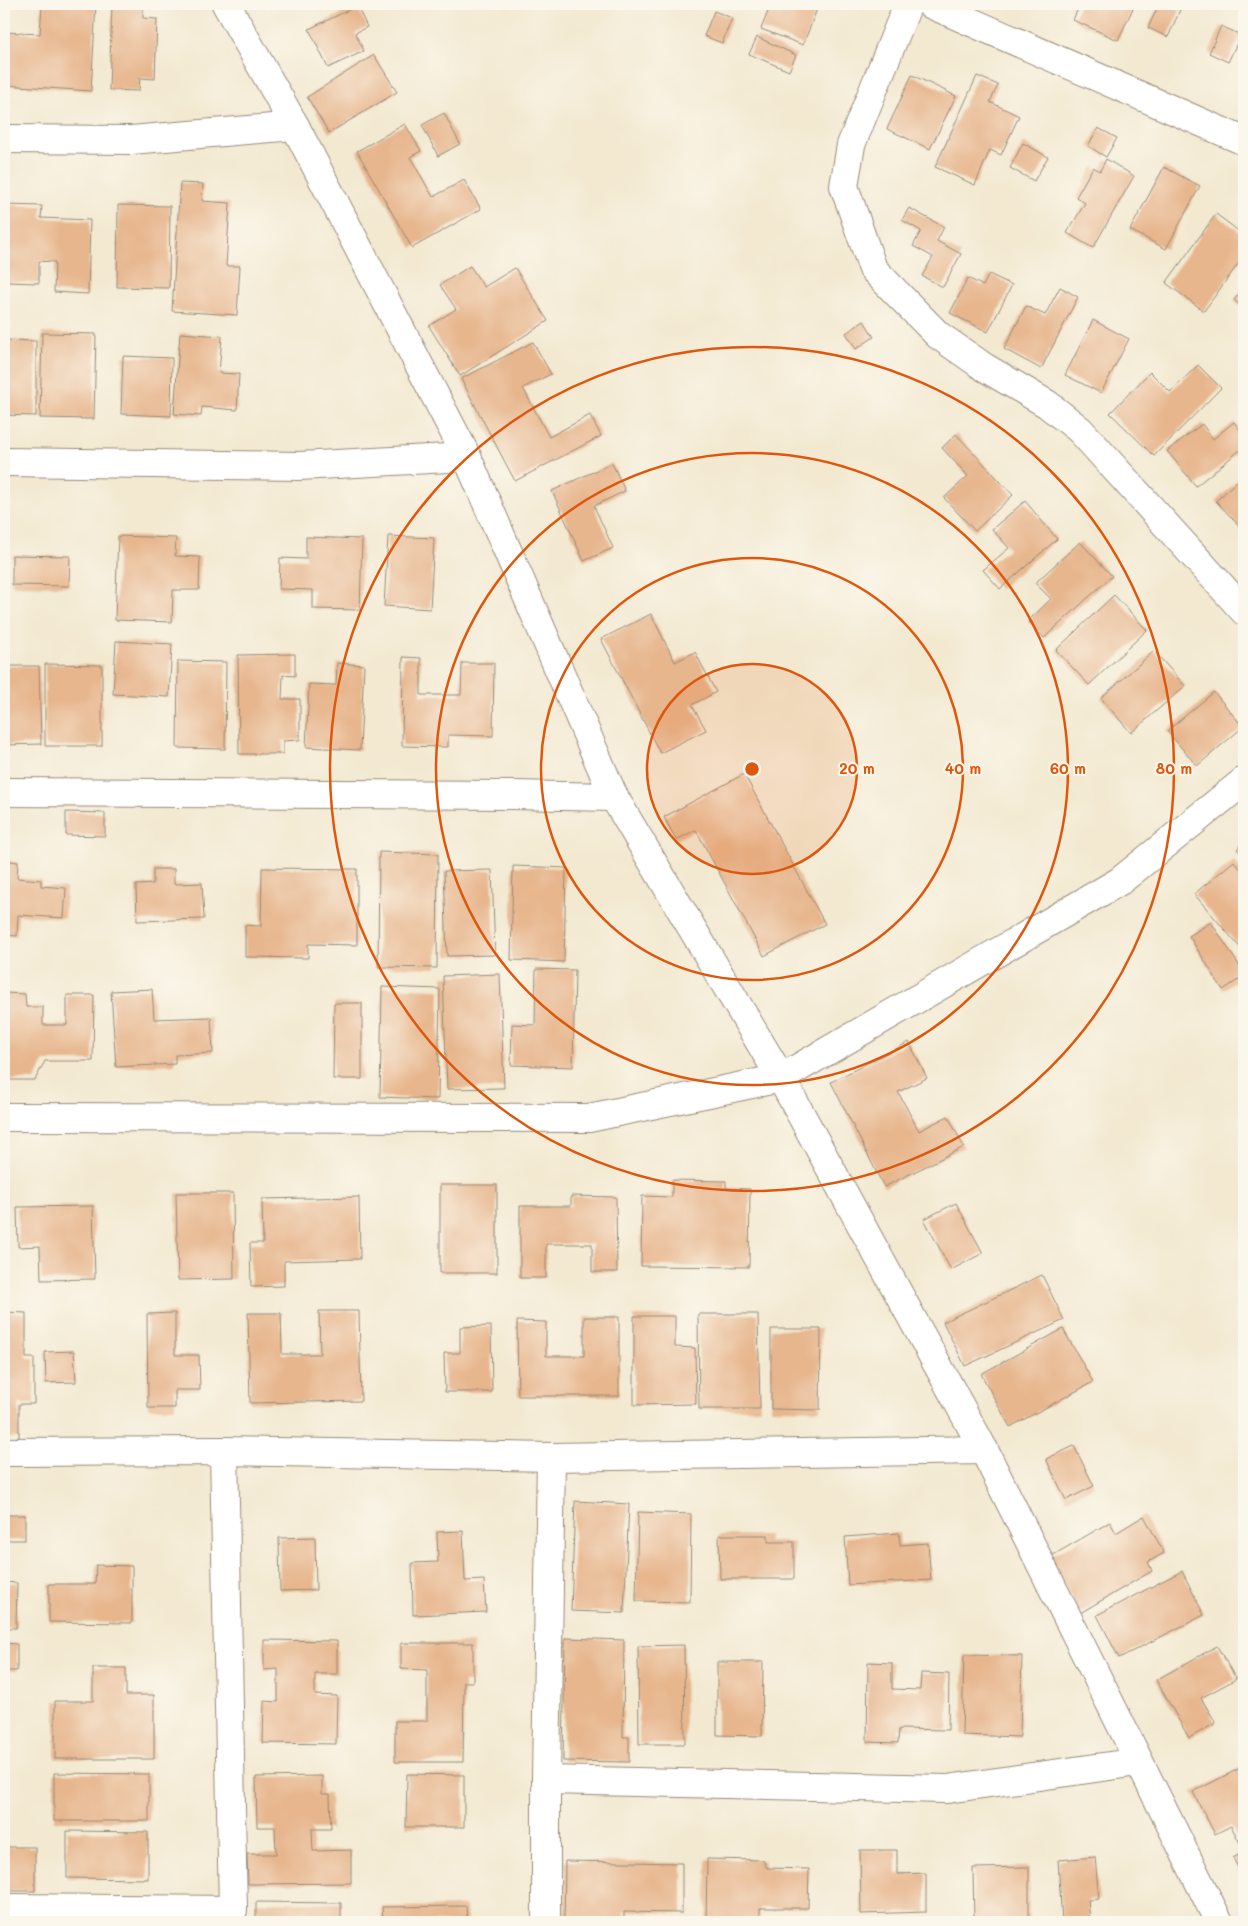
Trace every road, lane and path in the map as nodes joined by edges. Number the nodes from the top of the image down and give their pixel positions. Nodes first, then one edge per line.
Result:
1 (226, 4) edge
2 (908, 4) edge
3 (930, 4) edge
4 (295, 126) junction
5 (4, 139) edge
6 (1244, 141) edge
7 (467, 457) junction
8 (4, 462) edge
9 (1244, 611) edge
10 (1244, 781) edge
11 (4, 792) edge
12 (614, 797) junction
13 (781, 1078) junction
14 (4, 1117) edge
15 (984, 1450) junction
16 (224, 1451) junction
17 (4, 1452) edge
18 (551, 1457) junction
19 (1138, 1762) junction
20 (546, 1780) junction
21 (4, 1908) edge
22 (233, 1916) edge
23 (546, 1922) edge
24 (1219, 1922) edge

1 - 4 street
2 - 9 street
3 - 6 street
4 - 5 street
4 - 7 street
7 - 8 street
7 - 12 street
10 - 13 street
11 - 12 street
12 - 13 street
13 - 14 street
13 - 15 street
15 - 18 street
15 - 19 street
16 - 17 street
16 - 18 street
16 - 22 street
18 - 20 street
19 - 20 street
19 - 24 street
20 - 23 street
21 - 22 street

